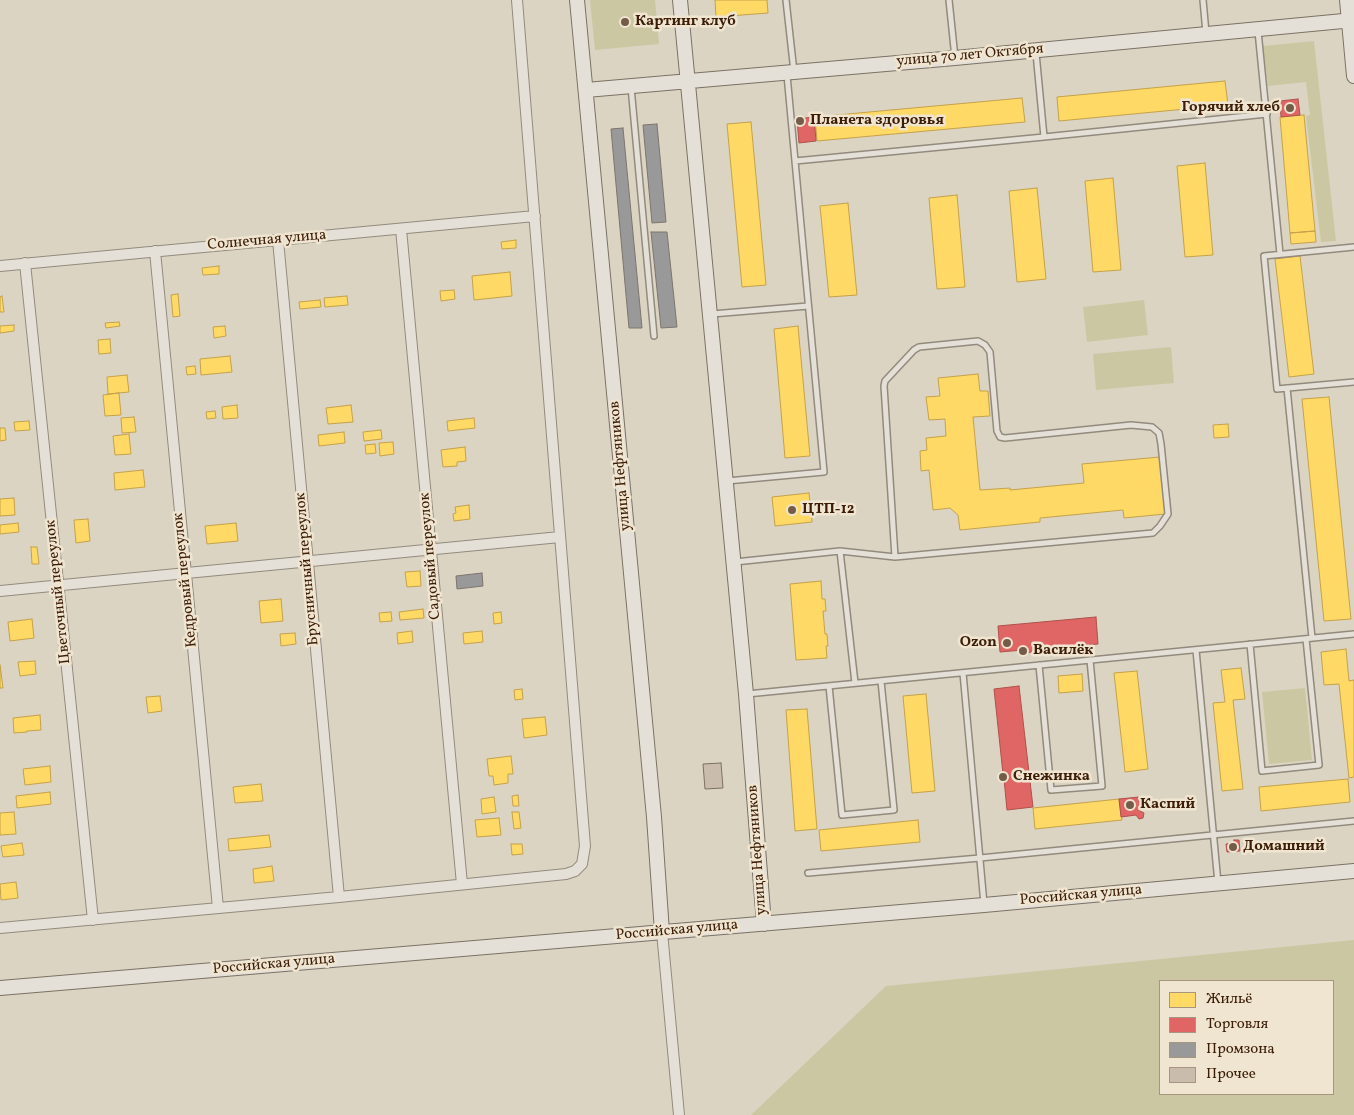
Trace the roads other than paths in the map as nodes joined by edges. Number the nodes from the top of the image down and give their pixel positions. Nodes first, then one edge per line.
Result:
1 (517, 0) edge
2 (577, 0) edge
3 (680, 0) edge
4 (786, 0) edge
5 (949, 0) edge
6 (1203, 0) edge
7 (1347, 0) edge
8 (1351, 20) edge
9 (1258, 29) junction
10 (1206, 34) junction
11 (1036, 50) junction
12 (955, 58) junction
13 (790, 73) junction
14 (1354, 76) edge
15 (689, 81) junction
16 (631, 86) junction
17 (586, 90) junction
18 (1267, 114) junction
19 (1044, 137) junction
20 (795, 161) junction
21 (535, 216) junction
22 (401, 229) junction
23 (278, 240) junction
24 (1354, 247) edge
25 (155, 251) junction
26 (1280, 254) junction
27 (25, 263) junction
28 (0, 266) edge
29 (808, 306) junction
30 (711, 314) junction
31 (654, 336) dead end
32 (1354, 382) edge
33 (1287, 388) junction
34 (726, 481) junction
35 (560, 536) junction
36 (431, 549) junction
37 (840, 551) junction
38 (895, 557) junction
39 (308, 561) junction
40 (734, 562) junction
41 (186, 573) junction
42 (58, 585) junction
43 (0, 591) edge
44 (1354, 634) edge
45 (1309, 639) junction
46 (1250, 644) junction
47 (1196, 650) junction
48 (1090, 660) junction
49 (1039, 665) junction
50 (962, 673) junction
51 (882, 680) junction
52 (856, 683) junction
53 (829, 686) junction
54 (746, 694) junction
55 (1354, 821) edge
56 (1213, 835) junction
57 (980, 858) junction
58 (1354, 870) edge
59 (808, 874) dead end
60 (1218, 883) junction
61 (462, 884) junction
62 (339, 897) junction
63 (984, 905) junction
64 (218, 908) junction
65 (93, 920) junction
66 (764, 924) junction
67 (0, 928) edge
68 (662, 932) junction
69 (0, 988) edge
70 (680, 1115) edge

1 - 21 street
2 - 17 main road, улица Нефтяников
3 - 15 main road, улица Нефтяников
4 - 13 lane
5 - 12 lane
6 - 10 lane
7 - 8 main road
8 - 9 main road, улица 70 лет Октября
8 - 14 main road
9 - 10 main road, улица 70 лет Октября
9 - 18 lane
10 - 11 main road, улица 70 лет Октября
11 - 12 main road, улица 70 лет Октября
11 - 19 lane
12 - 13 main road, улица 70 лет Октября
13 - 15 main road, улица 70 лет Октября
13 - 20 lane
15 - 16 main road, улица 70 лет Октября
15 - 30 main road, улица Нефтяников
16 - 17 main road, улица 70 лет Октября
16 - 31 lane
17 - 68 main road, улица Нефтяников
18 - 19 lane
18 - 26 lane
19 - 20 lane
20 - 29 lane
21 - 22 street, Солнечная улица
21 - 35 street
22 - 23 street, Солнечная улица
22 - 36 street, Садовый переулок
23 - 25 street, Солнечная улица
23 - 39 street, Брусничный переулок
24 - 26 lane
25 - 27 street, Солнечная улица
25 - 41 street, Кедровый переулок
26 - 33 lane
27 - 28 street, Солнечная улица
27 - 42 street, Цветочный переулок
29 - 30 lane
29 - 34 lane
30 - 34 main road, улица Нефтяников
32 - 33 lane
33 - 45 lane
34 - 40 main road, улица Нефтяников
35 - 36 street
35 - 61 street
36 - 39 street
36 - 61 street, Садовый переулок
37 - 38 lane
37 - 40 lane
37 - 52 lane
38 - 38 lane
39 - 41 street
39 - 62 street, Брусничный переулок
40 - 54 main road, улица Нефтяников
41 - 42 street
41 - 64 street, Кедровый переулок
42 - 43 street
42 - 65 street, Цветочный переулок
44 - 45 lane
45 - 46 lane
45 - 46 lane
46 - 47 lane
47 - 48 lane
47 - 56 lane
48 - 49 lane
48 - 49 lane
49 - 50 lane
50 - 51 lane
50 - 57 lane
51 - 52 lane
51 - 53 lane
52 - 53 lane
53 - 54 lane
54 - 66 main road, улица Нефтяников
55 - 56 lane
56 - 57 lane
56 - 60 lane
57 - 59 lane
57 - 63 lane
58 - 60 main road, Российская улица
60 - 63 main road, Российская улица
61 - 62 street
62 - 64 street
63 - 66 main road, Российская улица
64 - 65 street
65 - 67 street
66 - 68 main road, Российская улица
68 - 69 main road, Российская улица
68 - 70 street

